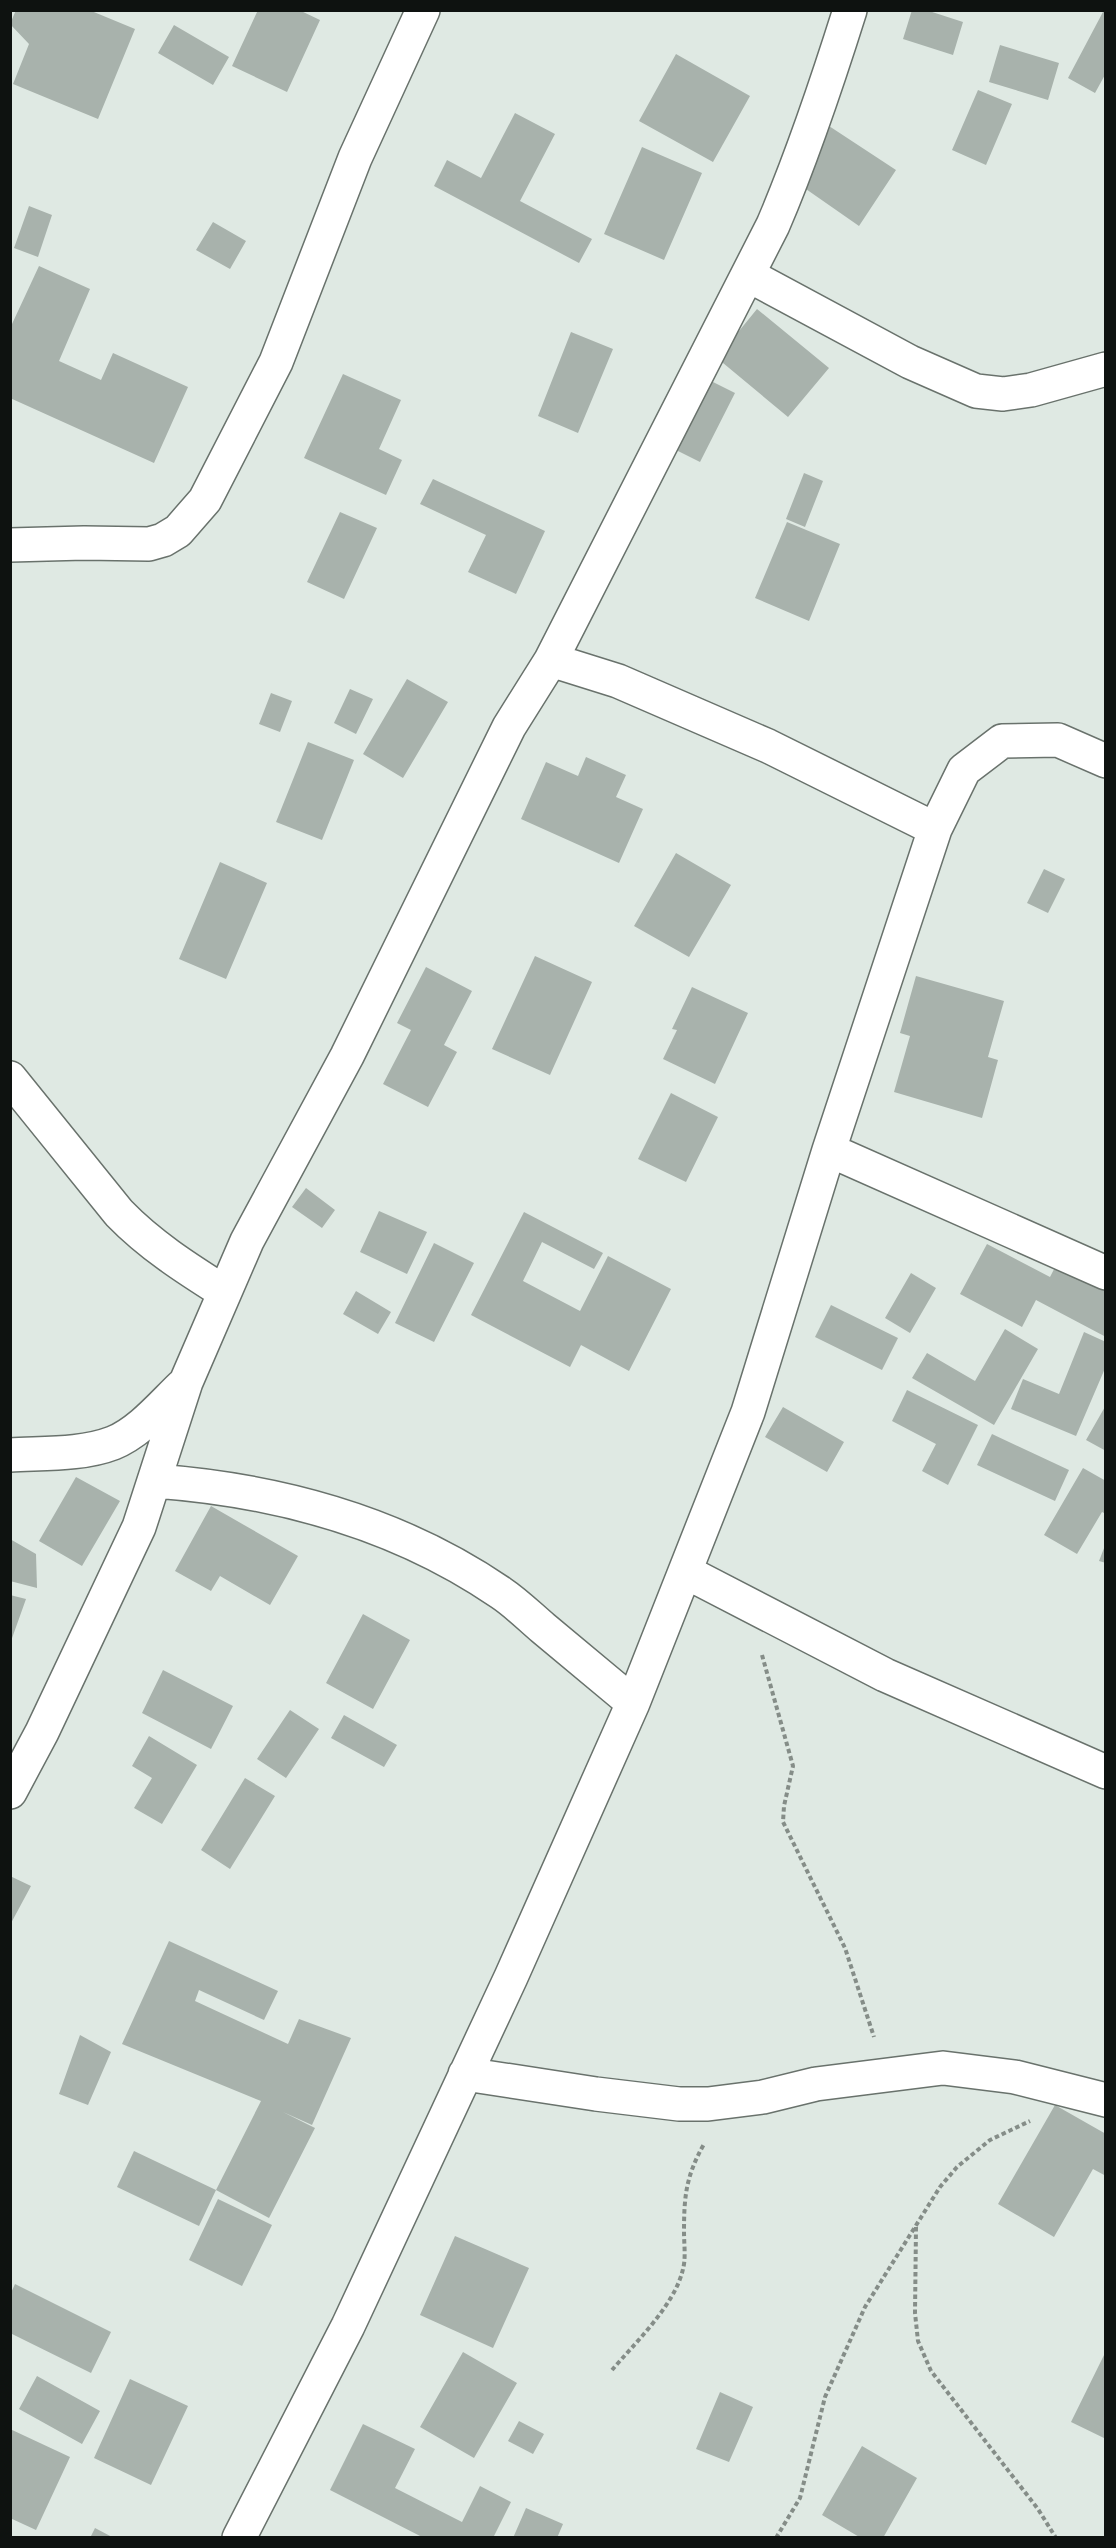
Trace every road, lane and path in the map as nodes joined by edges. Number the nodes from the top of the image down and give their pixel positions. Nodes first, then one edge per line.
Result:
1 (423, 10) edge
2 (850, 10) edge
3 (748, 275) junction
4 (1106, 369) edge
5 (10, 545) edge
6 (550, 660) junction
7 (1106, 761) edge
8 (935, 830) junction
9 (10, 1078) edge
10 (829, 1150) junction
11 (1106, 1273) edge
12 (224, 1292) junction
13 (186, 1382) junction
14 (10, 1455) edge
15 (155, 1481) junction
16 (686, 1572) junction
17 (749, 1605) junction
18 (633, 1703) junction
19 (1106, 1772) edge
20 (10, 1792) edge
21 (465, 2074) junction
22 (887, 2075) junction
23 (729, 2100) junction
24 (1106, 2100) edge
25 (1031, 2120) dead end
26 (916, 2226) junction
27 (612, 2370) dead end
28 (238, 2538) edge
29 (776, 2538) edge
30 (1056, 2538) edge

1 - 5 street
2 - 3 street
3 - 4 street
3 - 6 street
6 - 8 street
6 - 12 street
7 - 8 street
8 - 10 street
9 - 12 street
10 - 11 street
10 - 16 street
12 - 13 street
13 - 14 street
13 - 15 street
15 - 18 street
15 - 20 street
16 - 17 street
16 - 18 street
17 - 19 street
17 - 22 path
18 - 21 street
21 - 23 street
21 - 28 street
22 - 23 street
22 - 24 street
23 - 27 path
25 - 26 path
26 - 29 path
26 - 30 path

